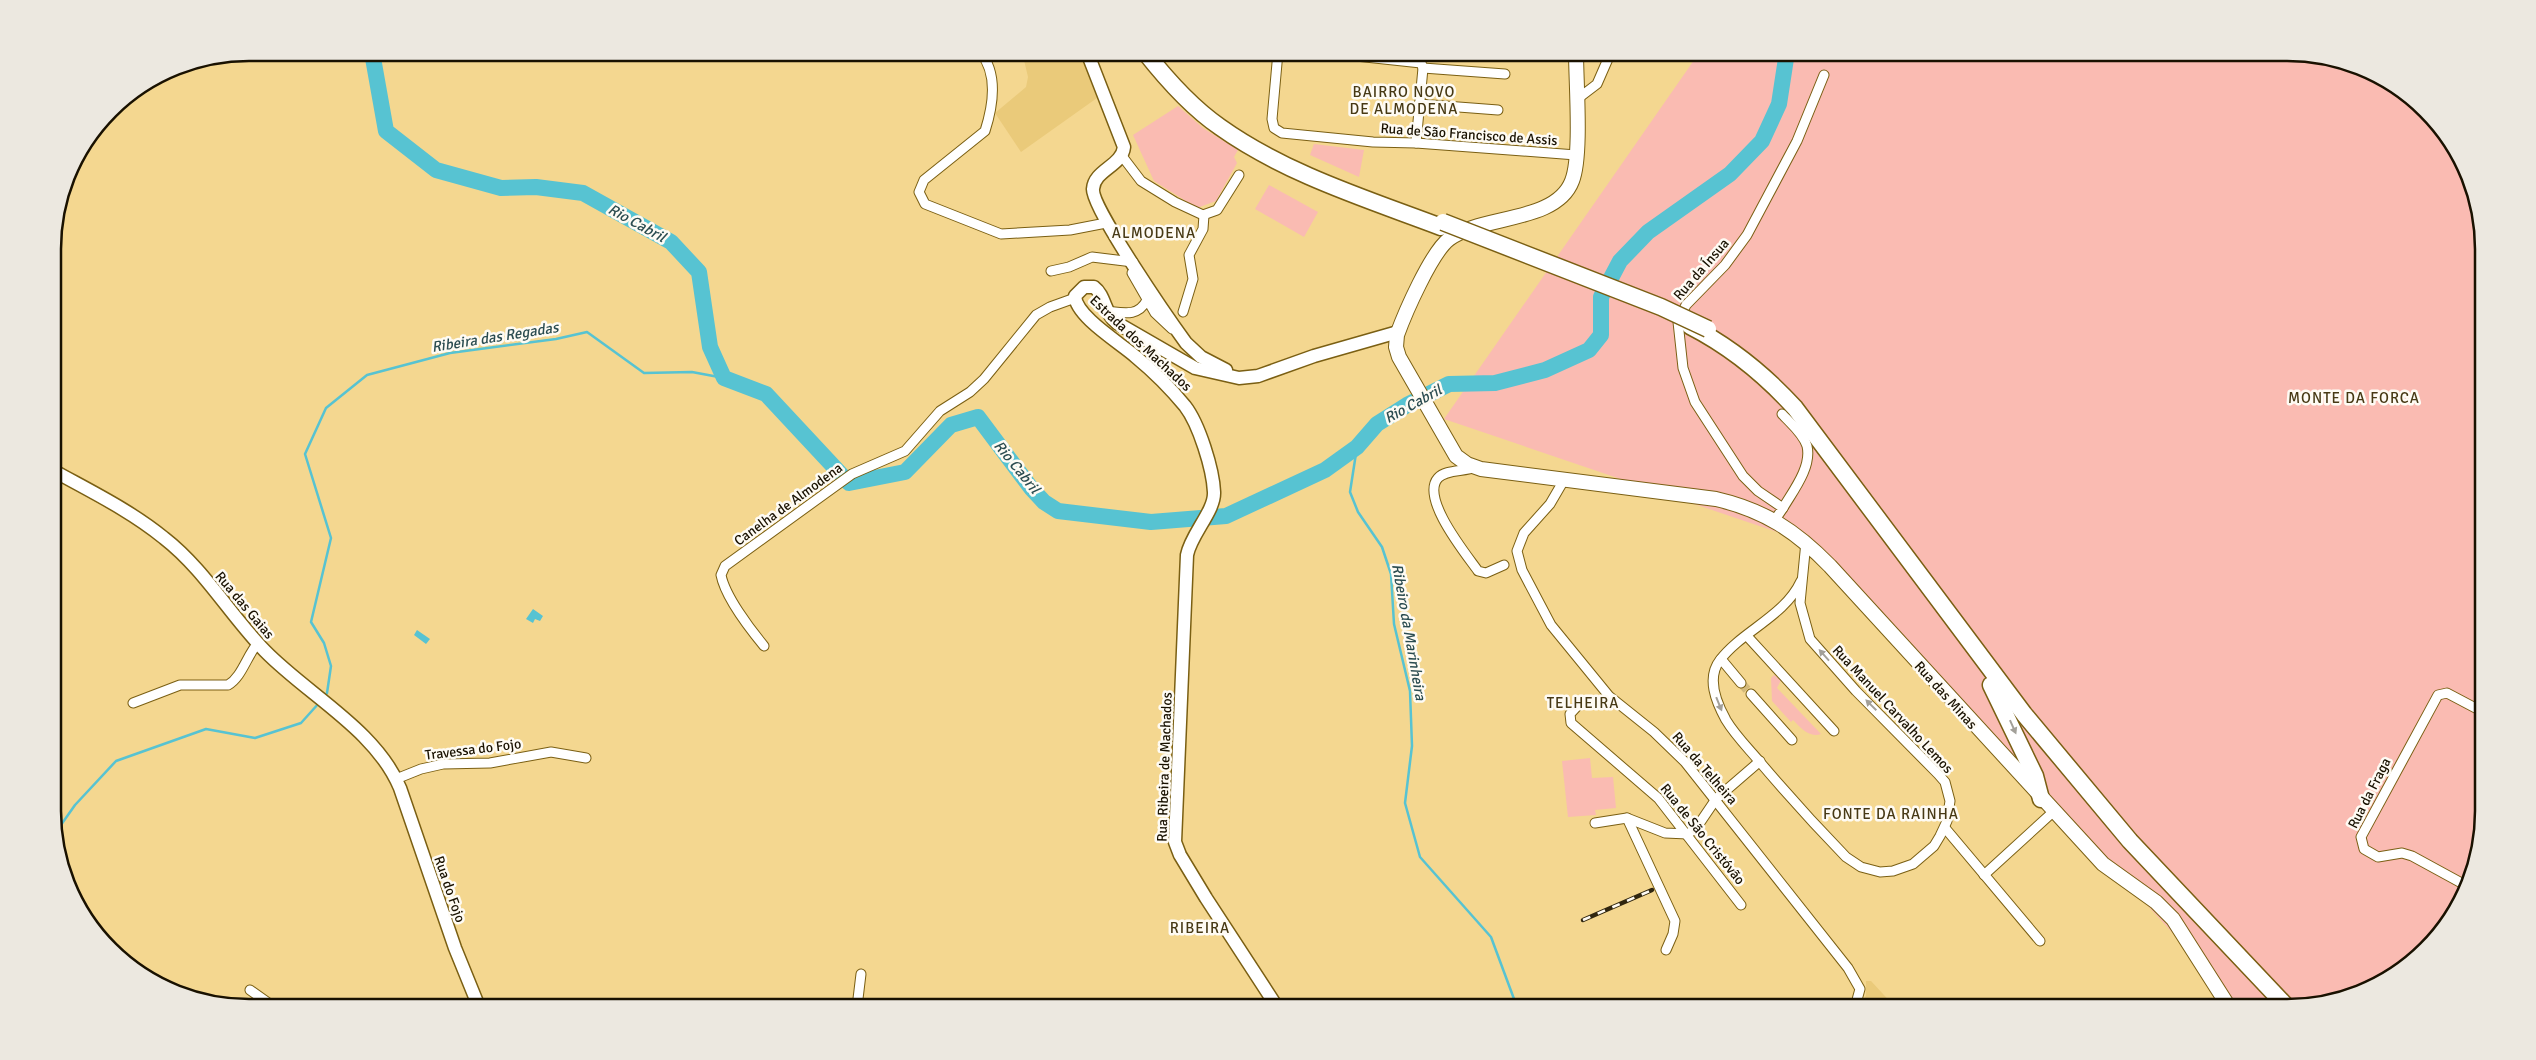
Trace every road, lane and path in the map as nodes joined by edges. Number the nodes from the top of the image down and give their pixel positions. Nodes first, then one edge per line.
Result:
1 (986, 61) edge
2 (1090, 61) edge
3 (1153, 61) edge
4 (1163, 61) edge
5 (1277, 61) edge
6 (1414, 61) edge
7 (1576, 61) edge
8 (1608, 61) edge
9 (1423, 68) junction
10 (1505, 74) dead end
11 (1824, 75) dead end
12 (1576, 100) junction
13 (1419, 104) junction
14 (1498, 110) dead end
15 (1416, 143) junction
16 (1576, 155) junction
17 (1122, 156) junction
18 (1239, 175) dead end
19 (1204, 215) junction
20 (1106, 223) junction
21 (1442, 225) junction
22 (1129, 262) junction
23 (1051, 271) dead end
24 (1075, 298) junction
25 (1147, 300) junction
26 (1107, 312) junction
27 (1183, 312) dead end
28 (1398, 332) junction
29 (1707, 332) junction
30 (1180, 335) junction
31 (1249, 378) junction
32 (1782, 414) dead end
33 (1476, 467) junction
34 (61, 475) edge
35 (1564, 480) junction
36 (1210, 505) joint
37 (1782, 508) junction
38 (1774, 521) junction
39 (1806, 542) junction
40 (1913, 563) junction
41 (1504, 565) dead end
42 (1801, 581) junction
43 (1747, 636) junction
44 (258, 643) junction
45 (764, 646) dead end
46 (1721, 658) junction
47 (1741, 683) tunnel mouth
48 (1751, 694) tunnel mouth
49 (1582, 701) dead end
50 (133, 703) dead end
51 (2475, 708) edge
52 (1834, 731) dead end
53 (1792, 740) dead end
54 (586, 758) dead end
55 (1760, 762) junction
56 (396, 779) junction
57 (1716, 799) junction
58 (2041, 799) junction
59 (2053, 812) junction
60 (1627, 818) junction
61 (1595, 823) dead end
62 (1945, 828) junction
63 (1688, 834) junction
64 (1984, 875) junction
65 (2460, 882) edge
66 (1741, 904) dead end
67 (2040, 941) dead end
68 (1666, 950) dead end
69 (860, 974) dead end
70 (250, 990) dead end
71 (262, 999) edge
72 (475, 999) edge
73 (858, 999) edge
74 (1273, 999) edge
75 (1857, 999) edge
76 (2224, 999) edge
77 (2280, 999) edge
78 (2288, 999) edge

1 - 20 street
2 - 17 main road
3 - 21 highway
4 - 21 highway
5 - 15 street, Rua de São Francisco de Assis
6 - 9 street
7 - 12 main road
8 - 12 street
9 - 10 street
9 - 13 street
11 - 37 street, Rua da Ínsua
12 - 16 main road
13 - 14 street
13 - 15 street
15 - 16 street, Rua de São Francisco de Assis
16 - 28 main road
17 - 19 street
17 - 20 main road
18 - 19 street
19 - 27 street
20 - 22 main road
21 - 29 highway
21 - 29 highway, bridge
22 - 23 street
22 - 25 street
22 - 30 main road
24 - 26 main road, Estrada dos Machados
24 - 36 main road, Estrada dos Machados
24 - 45 street, Canelha de Almodena
25 - 26 street
25 - 30 street
26 - 31 main road, Estrada dos Machados
28 - 31 main road, Estrada dos Machados
28 - 33 main road
29 - 40 highway
29 - 78 highway
30 - 31 main road
32 - 37 street
33 - 35 main road, Rua das Minas
33 - 41 street
34 - 44 main road, Rua das Gaias
35 - 38 main road, Rua das Minas
35 - 57 street, Rua da Telheira
36 - 74 main road, Rua Ribeira de Machados
37 - 38 street
38 - 39 main road, Rua das Minas
39 - 42 street, Rua Manuel Carvalho Lemos
39 - 58 main road, Rua das Minas
40 -> 58 highway
40 - 77 highway
42 - 43 street, Rua Manuel Carvalho Lemos
62 -> 42 street, Rua Manuel Carvalho Lemos
43 - 46 street, Rua Manuel Carvalho Lemos
43 - 52 street
44 - 50 street
44 - 56 main road, Rua das Gaias
46 - 47 street
46 -> 55 street, Rua Manuel Carvalho Lemos
48 - 53 street
49 - 63 street, Rua de São Cristóvão
51 - 65 street, Rua da Fraga
54 - 56 street, Travessa do Fojo
55 - 57 street
55 - 62 street, Rua Manuel Carvalho Lemos
56 - 72 main road, Rua do Fojo
57 - 63 street
57 - 75 street, Rua da Telheira
58 - 59 main road, Rua das Minas
59 - 64 street
59 - 76 main road, Rua das Minas
60 - 61 street
60 - 63 street
60 - 68 street
62 - 64 street
63 - 66 street, Rua de São Cristóvão
64 - 67 street
69 - 73 street
70 - 71 street

